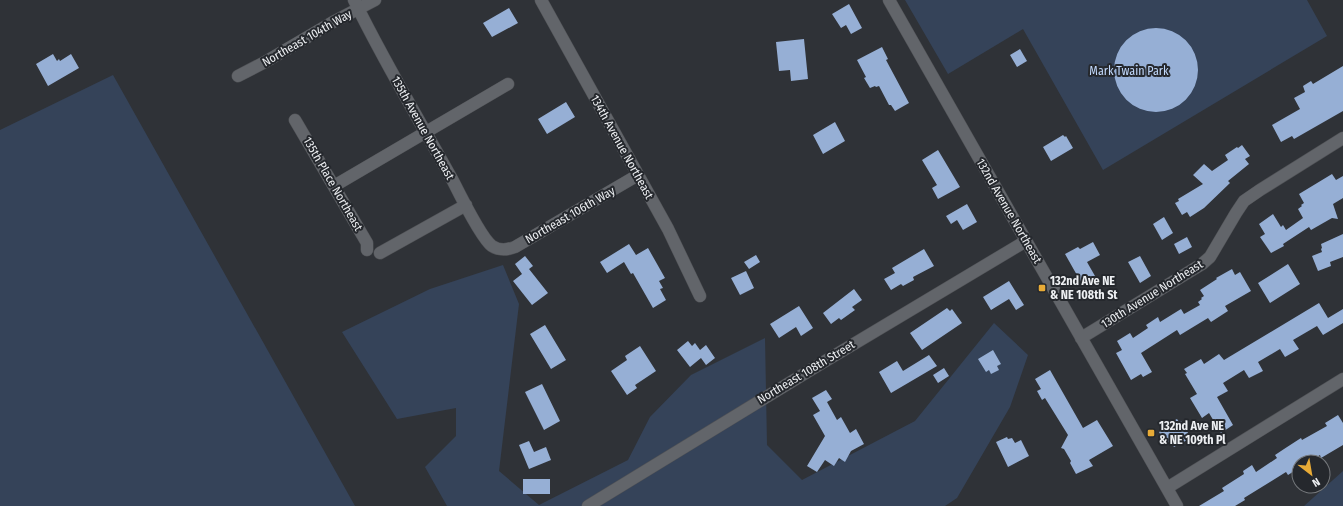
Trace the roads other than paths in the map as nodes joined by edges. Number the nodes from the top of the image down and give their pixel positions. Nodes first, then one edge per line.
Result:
1 (375, 0) edge
2 (541, 0) edge
3 (889, 0) edge
4 (356, 4) edge
5 (238, 76) dead end
6 (508, 84) dead end
7 (295, 120) dead end
8 (425, 132) junction
9 (1343, 138) edge
10 (638, 175) junction
11 (334, 186) junction
12 (466, 205) junction
13 (1026, 241) junction
14 (367, 250) dead end
15 (500, 250) joint
16 (380, 253) dead end
17 (700, 296) dead end
18 (1081, 338) junction
19 (1343, 379) edge
20 (1167, 488) junction
21 (588, 506) edge
22 (1177, 506) edge

1 - 4 street, Northeast 104th Way
2 - 10 street, 134th Avenue Northeast
3 - 13 street, 132nd Avenue Northeast
4 - 5 street, Northeast 104th Way
4 - 8 street, 135th Avenue Northeast
6 - 8 street
7 - 11 street, 135th Place Northeast
8 - 11 street
8 - 12 street, 135th Avenue Northeast
9 - 18 street, 130th Avenue Northeast
10 - 15 street, Northeast 106th Way
10 - 17 street, 134th Avenue Northeast
11 - 14 street, 135th Place Northeast
12 - 15 street, 135th Avenue Northeast
12 - 16 street
13 - 18 street, 132nd Avenue Northeast
13 - 21 street, Northeast 108th Street
18 - 20 street, 132nd Avenue Northeast
19 - 20 street
20 - 22 street, 132nd Avenue Northeast

